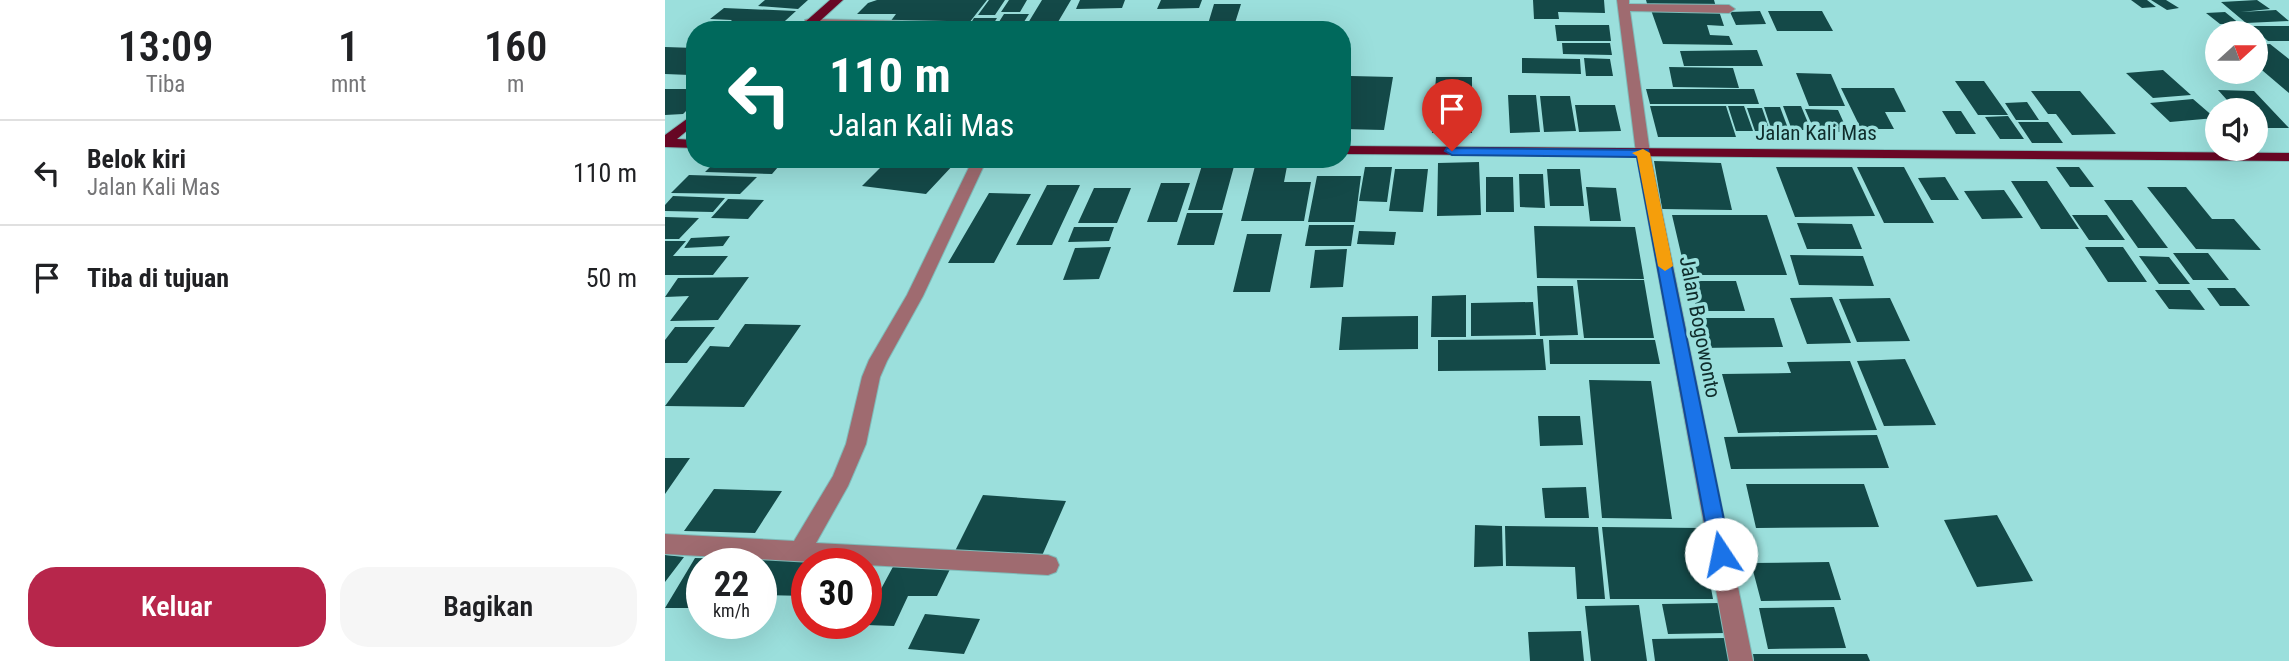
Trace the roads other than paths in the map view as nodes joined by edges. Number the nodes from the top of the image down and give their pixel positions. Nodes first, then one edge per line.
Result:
1 (837, 0) edge
2 (1624, 3) edge
3 (1729, 9) dead end
4 (812, 21) edge
5 (686, 125) edge
6 (665, 143) edge
7 (686, 144) edge
8 (1351, 150) edge
9 (1643, 153) junction
10 (2289, 157) edge
11 (977, 168) edge
12 (665, 544) edge
13 (801, 548) edge
14 (791, 552) edge
15 (882, 556) edge
16 (1048, 565) dead end
17 (1741, 661) edge

1 - 4 main road
2 - 3 street
2 - 9 street, Jalan Bogowonto
5 - 6 main road
6 - 7 main road
8 - 9 main road, Jalan Kali Mas
9 - 10 main road, Jalan Kali Mas
9 - 17 street, Jalan Bogowonto
11 - 13 street
12 - 14 street
15 - 16 street

